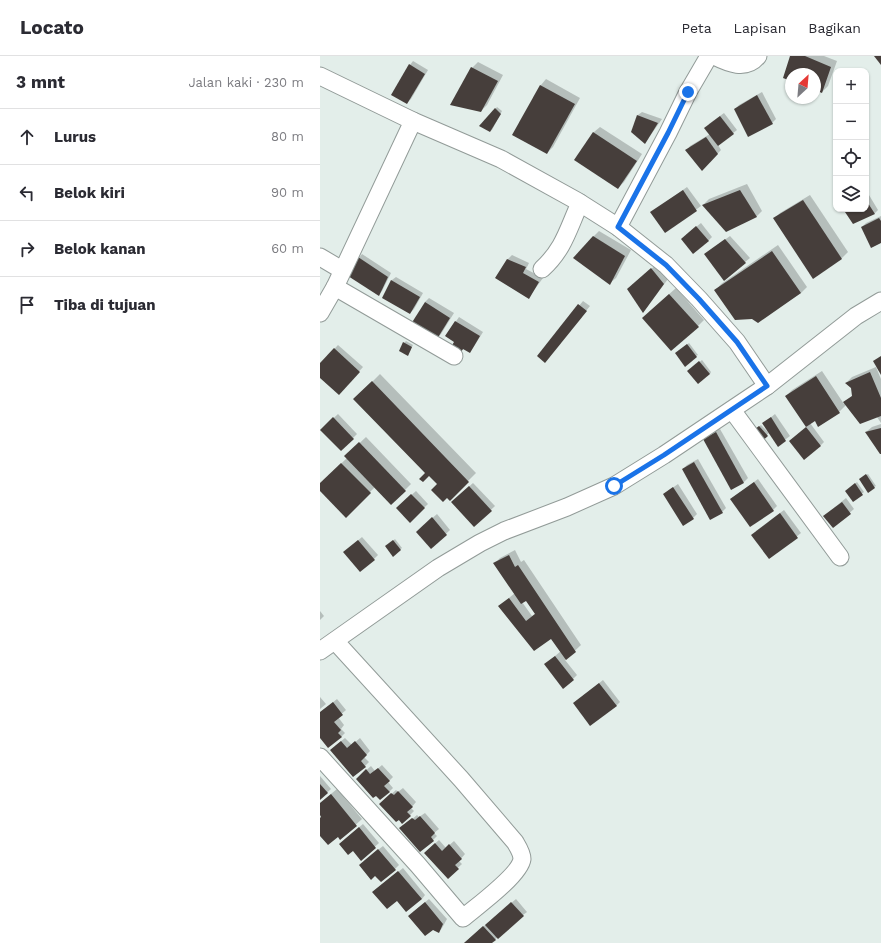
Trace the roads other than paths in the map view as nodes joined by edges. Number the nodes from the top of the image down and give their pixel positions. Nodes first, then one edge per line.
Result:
1 (709, 56) edge
2 (714, 56) edge
3 (758, 56) edge
4 (320, 76) edge
5 (413, 121) junction
6 (580, 203) junction
7 (618, 227) junction
8 (320, 257) edge
9 (542, 269) dead end
10 (342, 270) junction
11 (335, 287) junction
12 (881, 301) edge
13 (320, 313) edge
14 (454, 356) dead end
15 (767, 386) junction
16 (732, 410) junction
17 (840, 557) dead end
18 (335, 641) junction
19 (320, 651) edge
20 (320, 757) edge

1 - 7 street
2 - 3 street
4 - 5 street
5 - 6 street
5 - 10 street
6 - 7 street
6 - 9 street
7 - 15 street
8 - 10 street
10 - 11 street
11 - 13 street
11 - 14 street
12 - 15 street
15 - 16 street
16 - 17 street
16 - 18 street
18 - 19 street
18 - 20 street

